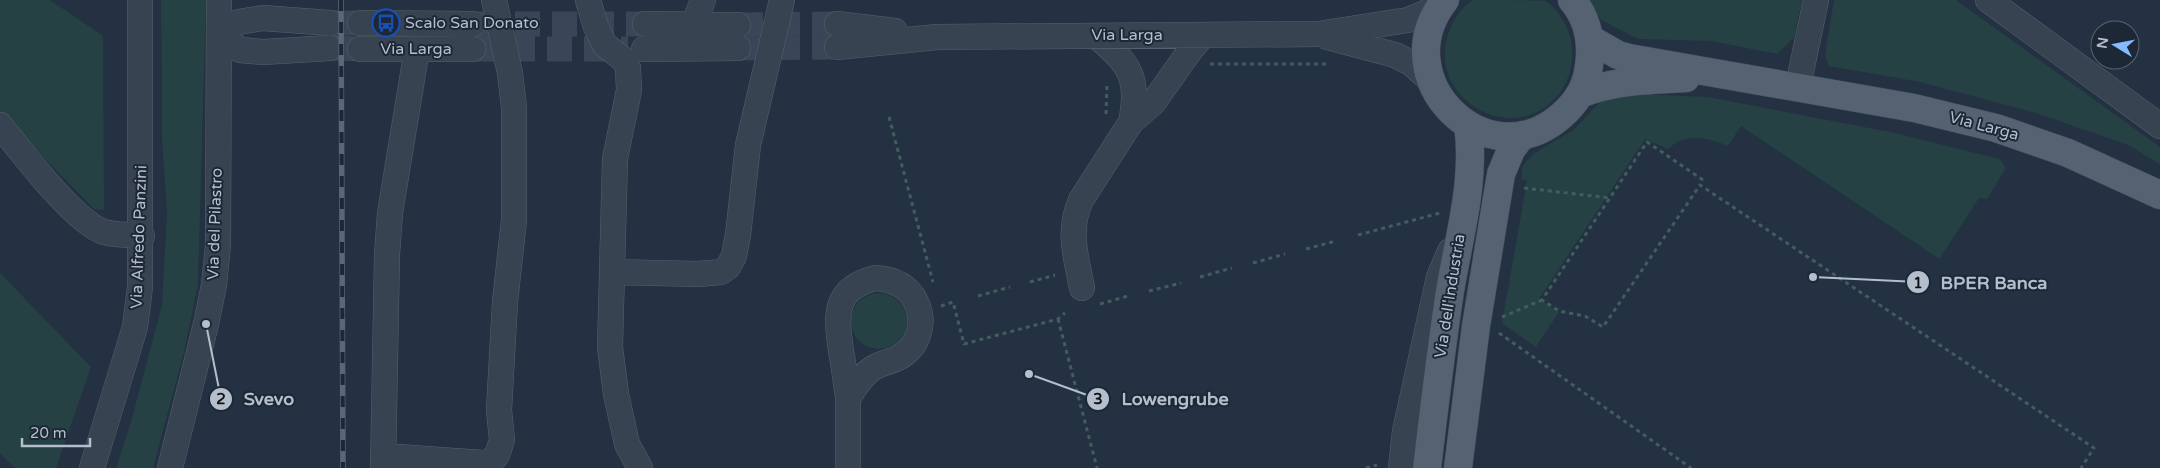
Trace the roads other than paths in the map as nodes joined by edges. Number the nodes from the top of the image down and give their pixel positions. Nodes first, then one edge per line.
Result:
1 (140, 0) edge
2 (219, 0) edge
3 (494, 0) edge
4 (703, 0) edge
5 (782, 0) edge
6 (1572, 0) edge
7 (1816, 0) edge
8 (1988, 0) edge
9 (592, 3) edge
10 (1442, 4) edge
11 (330, 23) tunnel mouth
12 (360, 23) tunnel mouth
13 (473, 24) tunnel mouth
14 (645, 24) tunnel mouth
15 (694, 24) junction
16 (1318, 34) junction
17 (1203, 35) junction
18 (220, 36) junction
19 (837, 36) tunnel mouth
20 (1096, 36) junction
21 (1590, 39) junction
22 (330, 48) tunnel mouth
23 (360, 49) tunnel mouth
24 (417, 49) junction
25 (473, 49) tunnel mouth
26 (644, 49) tunnel mouth
27 (1731, 75) junction
28 (1430, 80) junction
29 (1798, 86) junction
30 (1580, 94) junction
31 (1131, 122) junction
32 (0, 125) edge
33 (1468, 125) junction
34 (2160, 126) edge
35 (1522, 134) junction
36 (2160, 195) edge
37 (1452, 218) junction
38 (142, 236) junction
39 (612, 272) junction
40 (1089, 296) road end
41 (848, 398) junction
42 (383, 462) edge
43 (92, 468) edge
44 (170, 468) edge
45 (640, 468) edge
46 (848, 468) edge
47 (1401, 468) edge
48 (1427, 468) edge
49 (1458, 468) edge

1 - 38 street, Via Alfredo Panzini
2 - 18 street
3 - 42 street
4 - 15 street
5 - 39 street
6 - 21 main road
7 - 29 street
8 - 34 street
9 - 39 street
10 - 16 street, Via Larga
10 - 28 main road
11 - 18 street
12 - 13 street, Via Larga
14 - 15 street
15 - 26 street
16 - 17 street, Via Larga
16 - 28 street, Via Larga
17 - 20 street, Via Larga
17 - 31 street
18 - 22 street
18 - 44 street, Via del Pilastro
19 - 20 street, Via Larga
20 - 31 street
21 - 27 main road, Via Larga
21 - 30 main road
23 - 24 street, Via Larga
24 - 25 street, Via Larga
24 - 42 street
27 - 29 main road, Via Larga
27 - 30 main road, Via Larga
28 - 33 main road
29 - 36 main road, Via Larga
30 - 35 main road
31 - 40 street
32 - 38 street
33 - 35 main road
33 - 37 main road, Via dell'Industria
35 - 49 main road, Via dell'Industria
37 - 47 street
37 - 48 main road, Via dell'Industria
38 - 43 street, Via Alfredo Panzini
39 - 45 street
41 - 41 street
41 - 46 street

